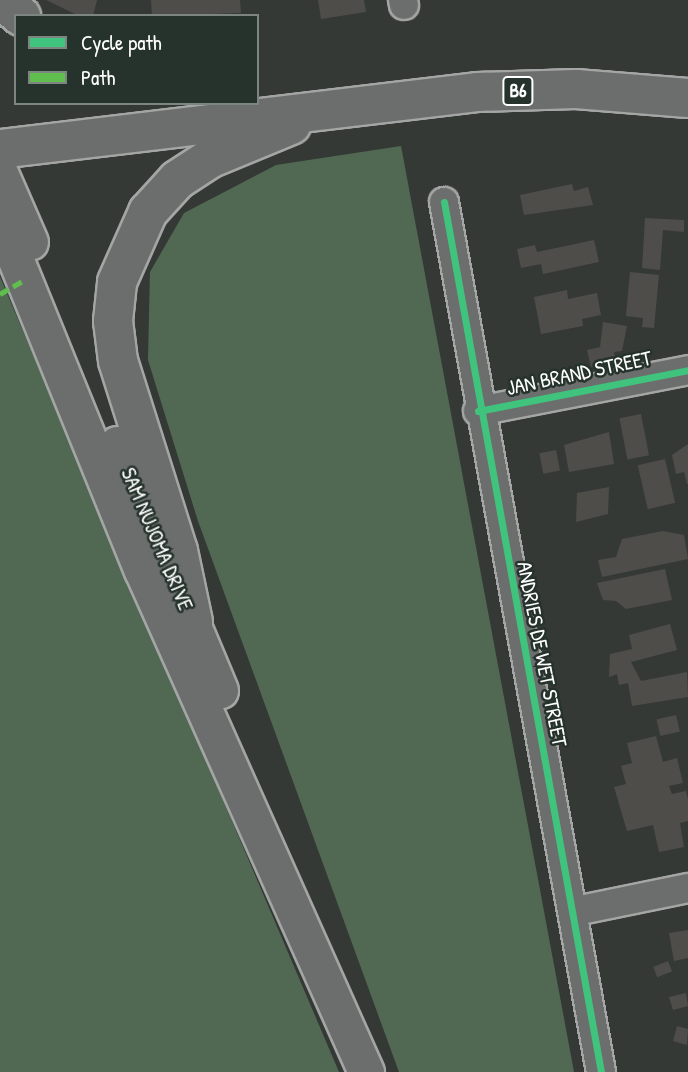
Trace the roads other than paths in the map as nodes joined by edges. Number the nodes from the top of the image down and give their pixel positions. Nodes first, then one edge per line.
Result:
1 (1, 0) edge
2 (18, 14) edge
3 (688, 98) edge
4 (259, 99) edge
5 (349, 104) junction
6 (0, 149) edge
7 (0, 173) edge
8 (444, 202) dead end
9 (0, 220) edge
10 (688, 370) edge
11 (478, 411) junction
12 (193, 622) junction
13 (688, 888) edge
14 (296, 911) junction
15 (576, 911) junction
16 (366, 1072) edge
17 (601, 1072) edge

1 - 2 highway
3 - 5 highway, B6
4 - 5 highway, B6
5 - 6 highway, B6
5 - 12 highway
7 - 12 main road, SAM NUJOMA DRIVE
8 - 11 street, ANDRIES DE WET STREET
9 - 14 main road, SAM NUJOMA DRIVE
10 - 11 street, JAN BRAND STREET
11 - 15 street, ANDRIES DE WET STREET
12 - 14 main road, SAM NUJOMA DRIVE
13 - 15 street
14 - 16 main road, SAM NUJOMA DRIVE
15 - 17 street, ANDRIES DE WET STREET

